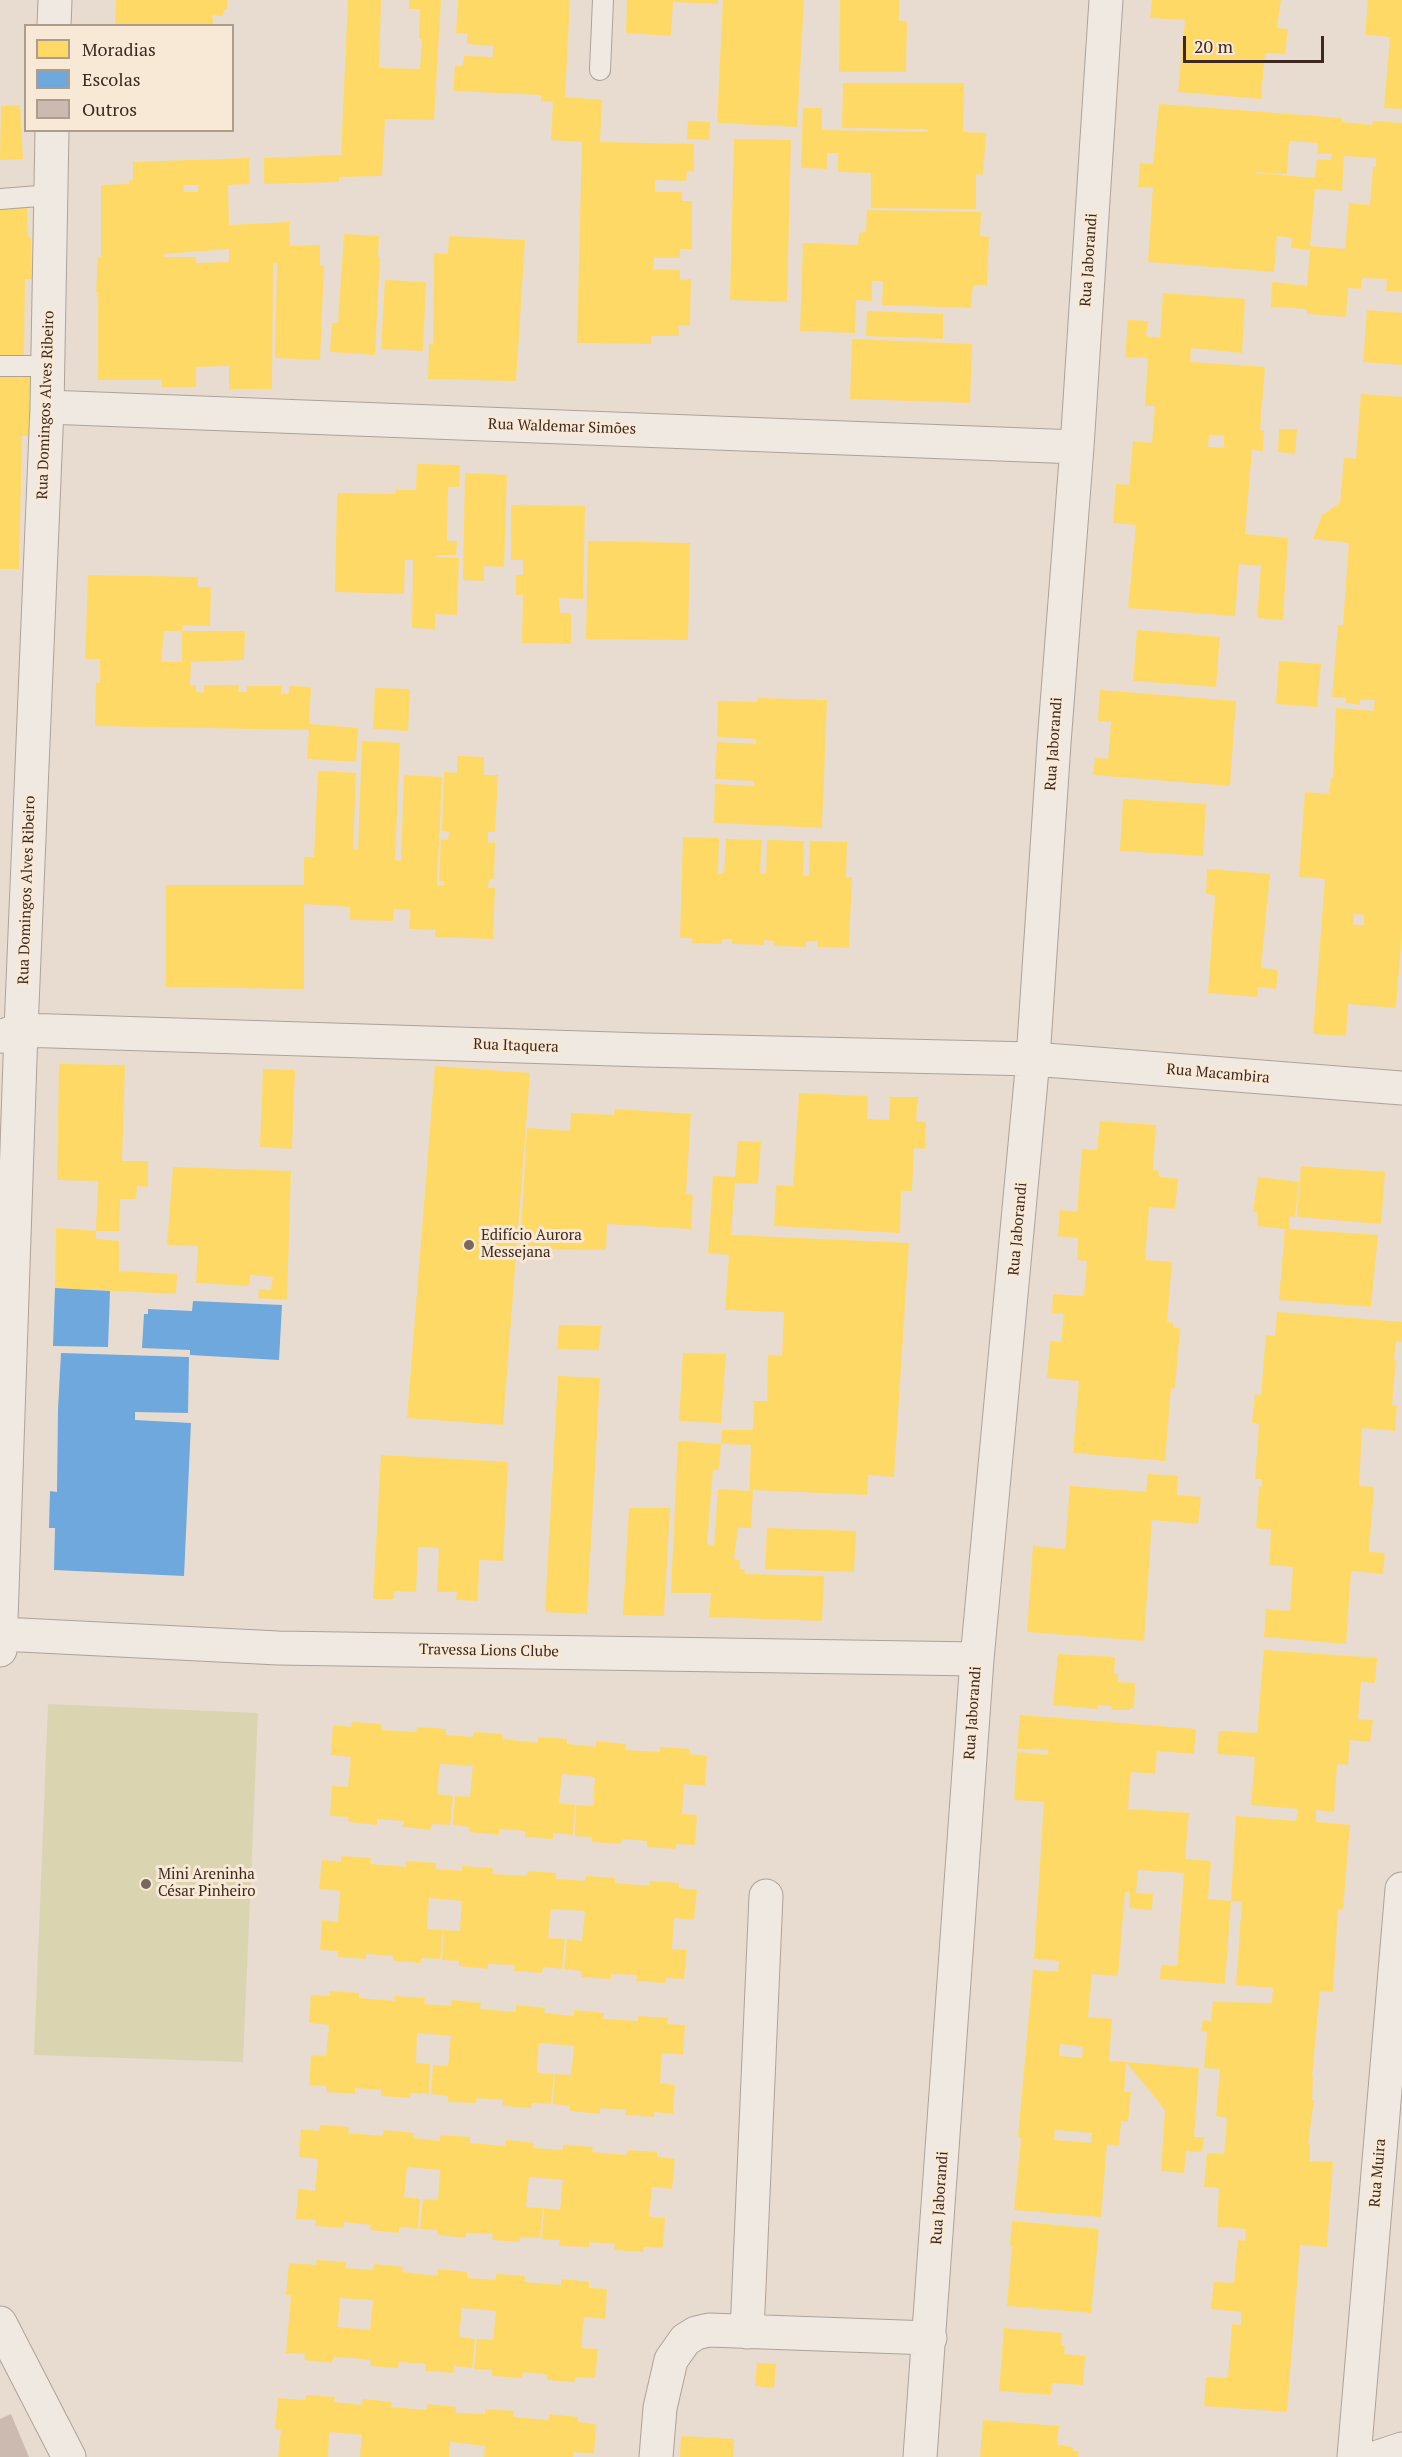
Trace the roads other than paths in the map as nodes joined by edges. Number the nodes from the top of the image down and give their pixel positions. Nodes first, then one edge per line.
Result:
1 (55, 0) edge
2 (603, 0) edge
3 (1106, 0) edge
4 (54, 24) edge
5 (600, 70) dead end
6 (52, 132) edge
7 (51, 195) junction
8 (0, 199) edge
9 (0, 366) edge
10 (48, 366) junction
11 (47, 407) junction
12 (1077, 447) junction
13 (11, 1033) edge
14 (1034, 1059) junction
15 (1402, 1089) edge
16 (1, 1634) edge
17 (0, 1650) edge
18 (977, 1659) junction
19 (1402, 1889) edge
20 (766, 1896) dead end
21 (0, 2323) edge
22 (747, 2332) junction
23 (930, 2338) junction
24 (1402, 2449) edge
25 (69, 2457) edge
26 (656, 2457) edge
27 (920, 2457) edge
28 (1354, 2457) edge
29 (1378, 2457) edge

1 - 4 street
2 - 5 lane
3 - 12 street, Rua Jaborandi
6 - 7 street, Rua Domingos Alves Ribeiro
7 - 8 lane
7 - 10 street, Rua Domingos Alves Ribeiro
9 - 10 lane
10 - 11 street, Rua Domingos Alves Ribeiro
11 - 12 street, Rua Waldemar Simões
11 - 13 street, Rua Domingos Alves Ribeiro
12 - 14 street, Rua Jaborandi
13 - 14 street, Rua Itaquera
13 - 16 street, Rua Domingos Alves Ribeiro
14 - 15 street, Rua Macambira
14 - 18 street, Rua Jaborandi
16 - 17 street, Rua Domingos Alves Ribeiro
16 - 18 street, Travessa Lions Clube
18 - 23 street, Rua Jaborandi
19 - 28 street, Rua Muira
20 - 22 street
21 - 25 street
22 - 23 street
22 - 26 street
23 - 27 street, Rua Jaborandi
24 - 29 street

